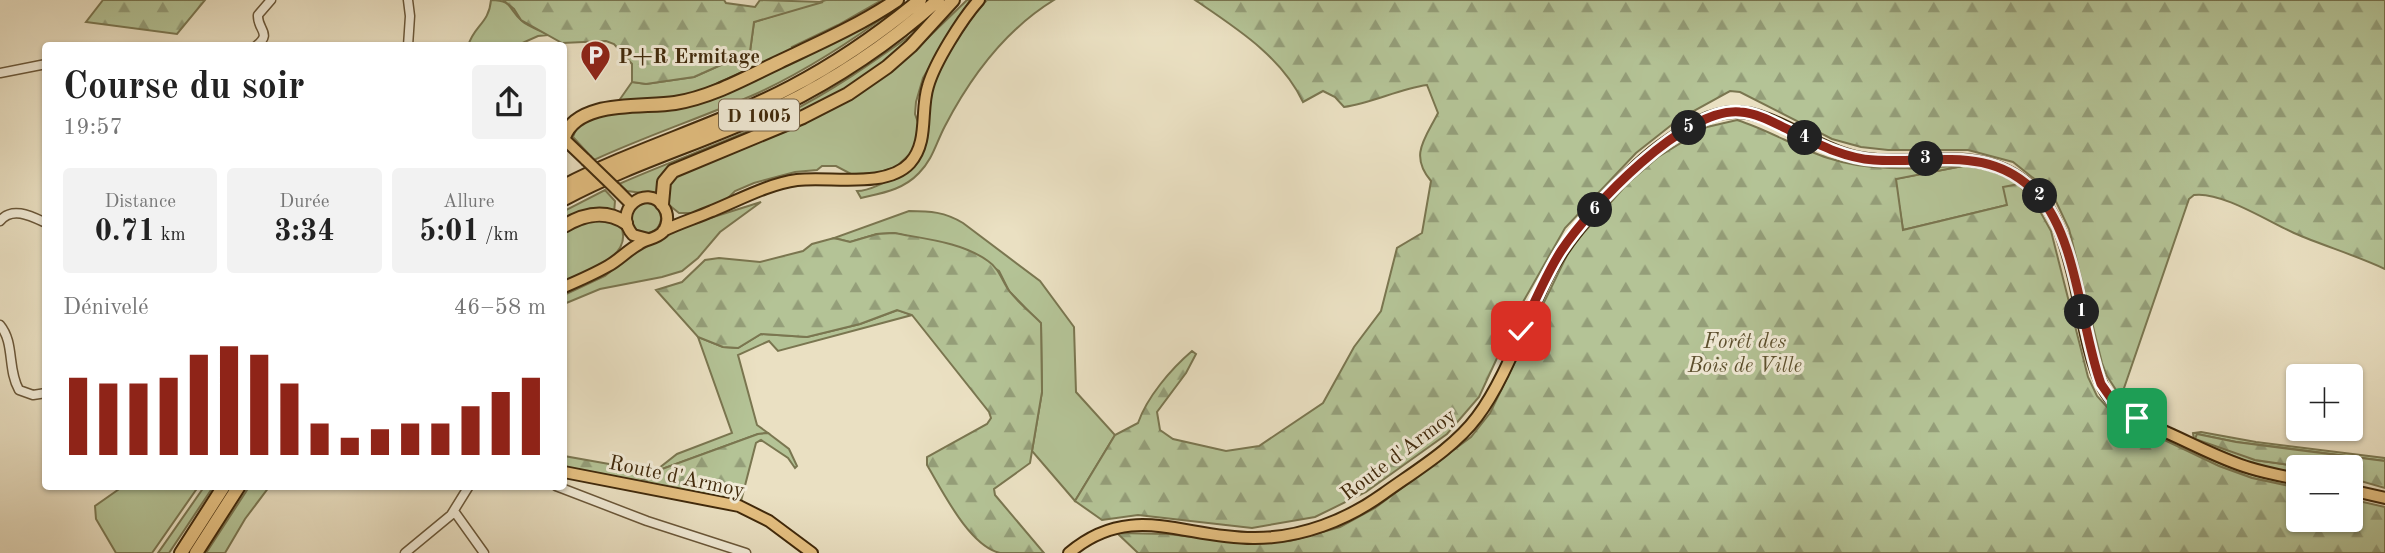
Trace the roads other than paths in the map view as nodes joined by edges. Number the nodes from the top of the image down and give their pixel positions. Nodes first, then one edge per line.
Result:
1 (271, 0) edge
2 (408, 0) edge
3 (897, 0) edge
4 (920, 0) edge
5 (938, 0) edge
6 (953, 0) edge
7 (979, 0) edge
8 (261, 42) edge
9 (408, 42) edge
10 (42, 65) edge
11 (0, 73) edge
12 (567, 132) edge
13 (567, 141) edge
14 (567, 185) edge
15 (567, 198) edge
16 (631, 204) junction
17 (664, 208) junction
18 (698, 217) junction
19 (0, 221) edge
20 (42, 221) edge
21 (567, 224) edge
22 (628, 226) junction
23 (663, 231) junction
24 (648, 239) junction
25 (617, 260) junction
26 (567, 286) edge
27 (0, 325) edge
28 (42, 394) edge
29 (567, 473) edge
30 (2286, 476) edge
31 (221, 490) edge
32 (236, 490) edge
33 (467, 490) edge
34 (566, 490) edge
35 (2363, 494) edge
36 (2385, 498) edge
37 (454, 511) junction
38 (181, 553) edge
39 (197, 553) edge
40 (405, 553) edge
41 (484, 553) edge
42 (746, 553) edge
43 (812, 553) edge
44 (1069, 553) edge

1 - 8 street
2 - 9 street
3 - 12 highway, D 1005
4 - 14 highway, D 1005
5 - 15 highway, D 1005
6 - 17 highway, D 1005
7 - 18 main road
10 - 11 street
13 - 16 main road, bridge
16 - 17 main road
16 - 22 main road
17 - 18 main road
17 - 23 main road
18 - 23 main road
19 - 20 street
21 - 22 highway
22 - 24 main road
22 - 25 main road
23 - 24 main road
24 - 25 main road
25 - 26 main road
27 - 28 street
29 - 43 main road, Route d'Armoy
30 - 44 main road, Route d'Armoy
31 - 38 highway
32 - 39 highway
33 - 37 street
34 - 42 street
35 - 36 main road
37 - 40 street
37 - 41 street

